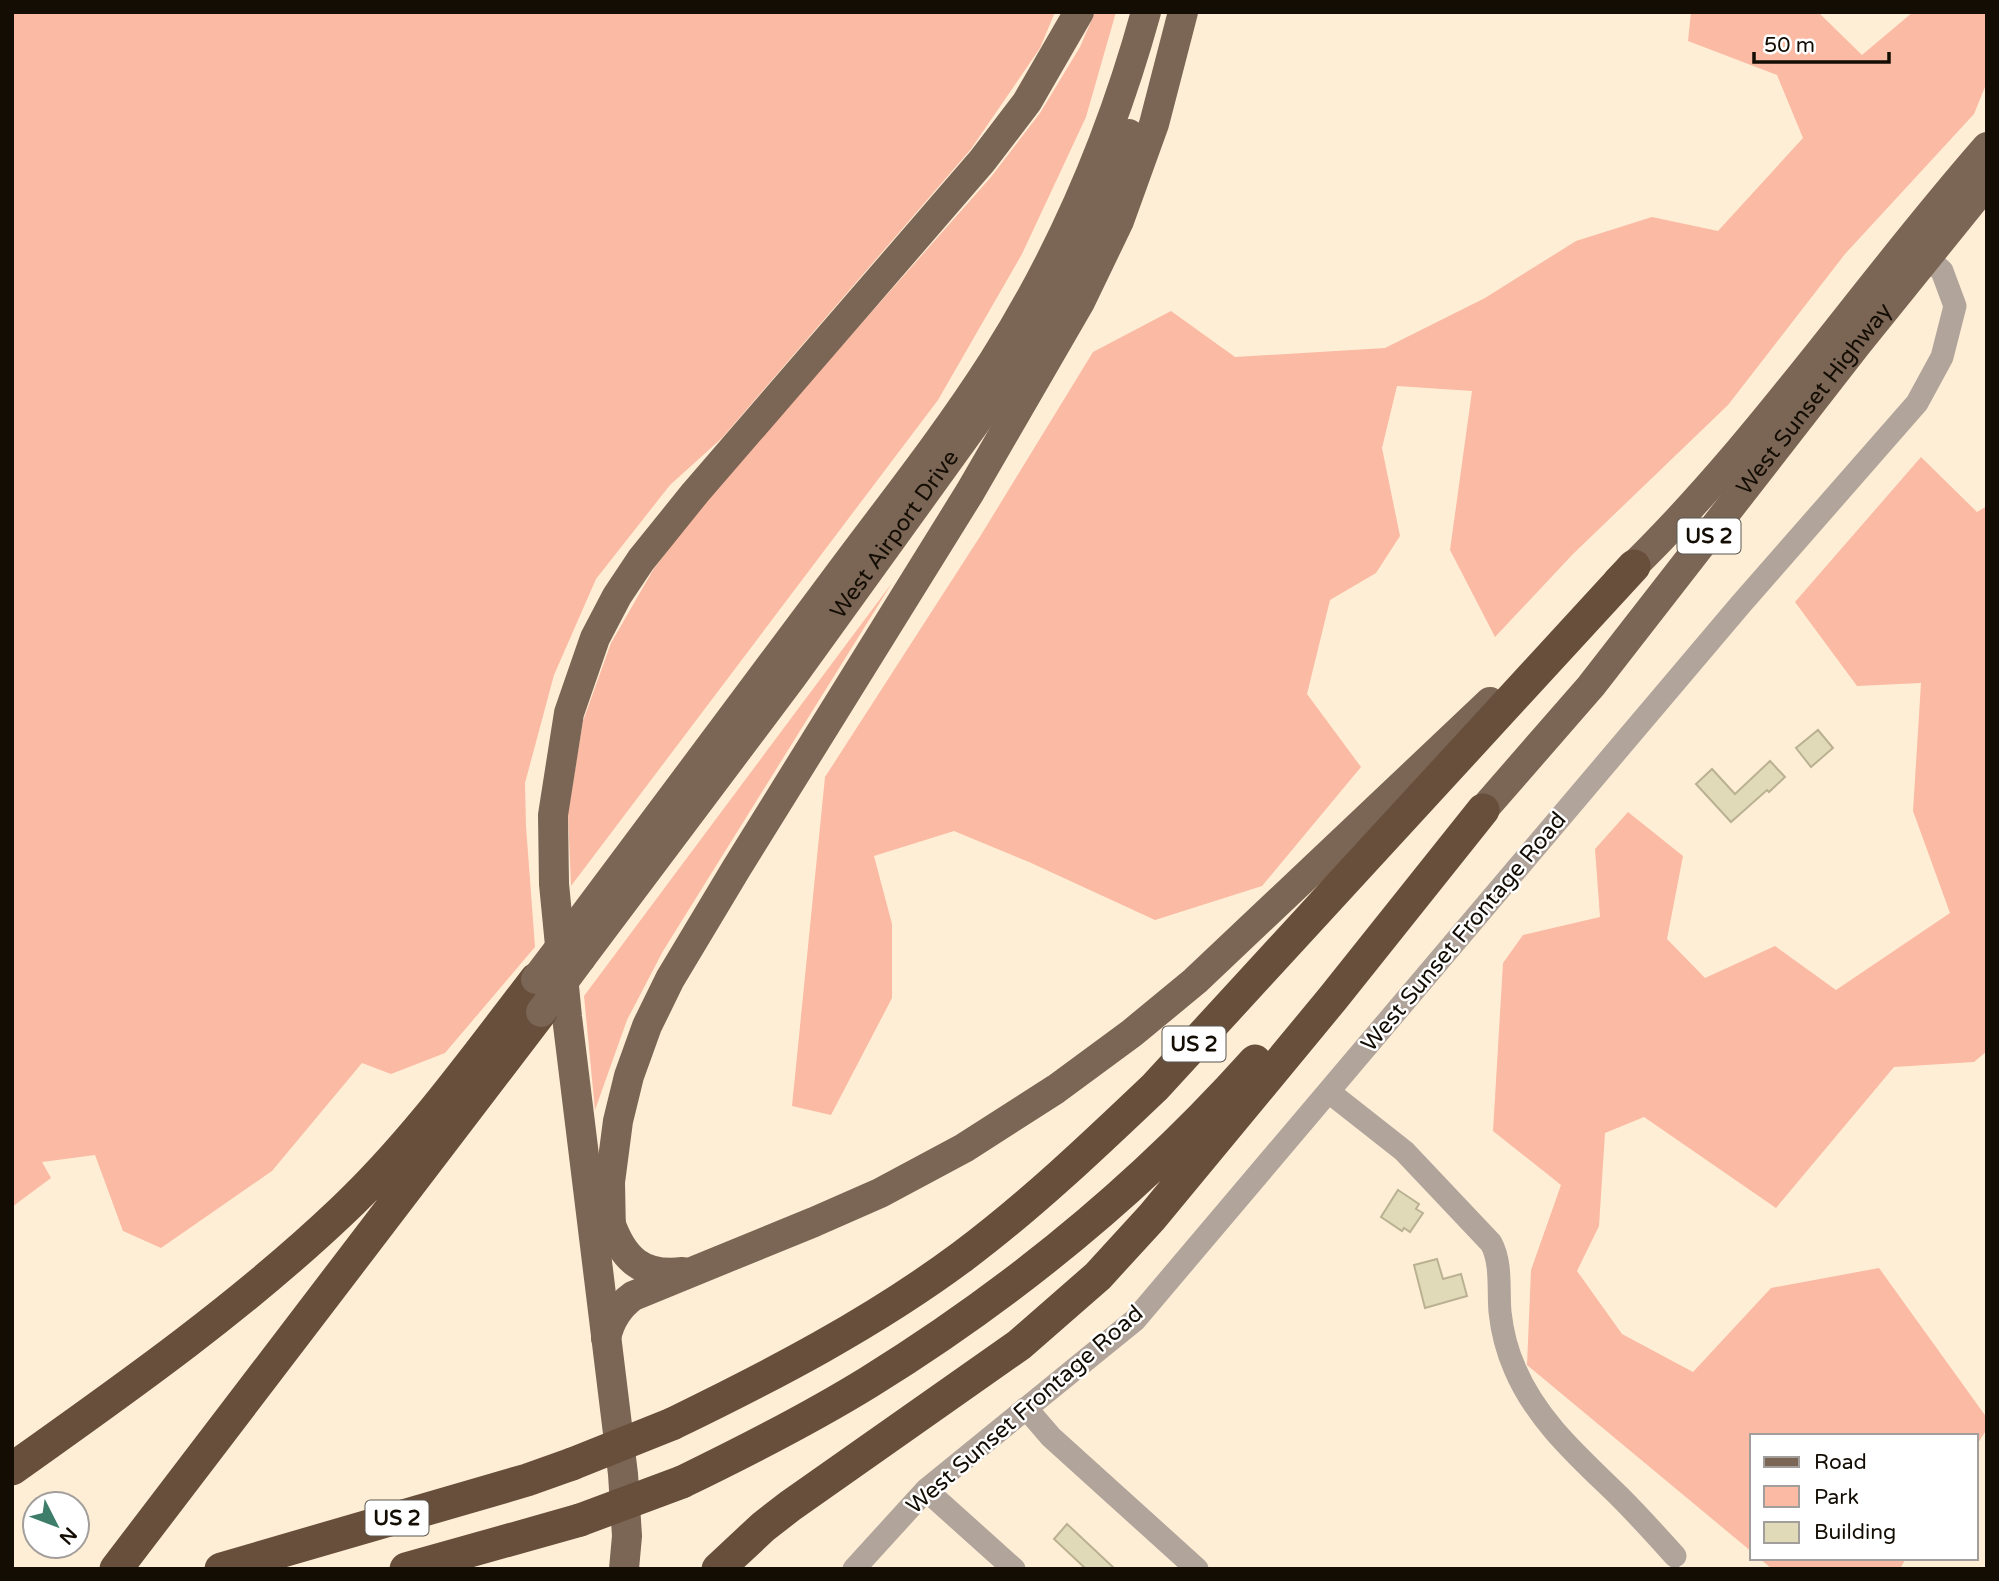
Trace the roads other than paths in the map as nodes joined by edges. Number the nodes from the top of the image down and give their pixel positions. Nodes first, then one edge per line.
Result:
1 (1079, 12) edge
2 (1146, 12) edge
3 (1169, 12) edge
4 (1183, 12) edge
5 (1987, 146) edge
6 (1987, 183) edge
7 (1917, 248) junction
8 (1634, 566) junction
9 (1483, 810) junction
10 (538, 995) junction
11 (1329, 1092) junction
12 (610, 1222) junction
13 (700, 1268) junction
14 (612, 1324) junction
15 (1026, 1408) junction
16 (12, 1469) edge
17 (926, 1490) junction
18 (1675, 1556) dead end
19 (116, 1569) edge
20 (221, 1569) edge
21 (406, 1569) edge
22 (624, 1569) edge
23 (638, 1569) edge
24 (718, 1569) edge
25 (854, 1569) edge
26 (1014, 1569) edge
27 (1197, 1569) edge

1 - 14 main road
2 - 10 main road, West Airport Drive, bridge
3 - 10 main road, West Airport Drive, bridge
4 - 12 main road
5 - 7 main road, West Sunset Highway / US 2
6 - 7 main road, West Sunset Highway / US 2
7 - 8 main road, West Sunset Highway / US 2
7 - 9 main road, West Sunset Highway / US 2
7 - 11 street, West Sunset Frontage Road
8 - 13 main road, West Sunset Highway
8 - 20 highway, US 2, bridge
9 - 21 highway, US 2, bridge
9 - 24 highway
10 - 16 highway
10 - 19 highway
11 - 15 street, West Sunset Frontage Road
11 - 18 street
12 - 13 main road
12 - 14 main road
13 - 14 main road
14 - 22 main road
14 - 23 main road
15 - 17 street, West Sunset Frontage Road
15 - 27 street
17 - 25 street, West Sunset Frontage Road
17 - 26 street

